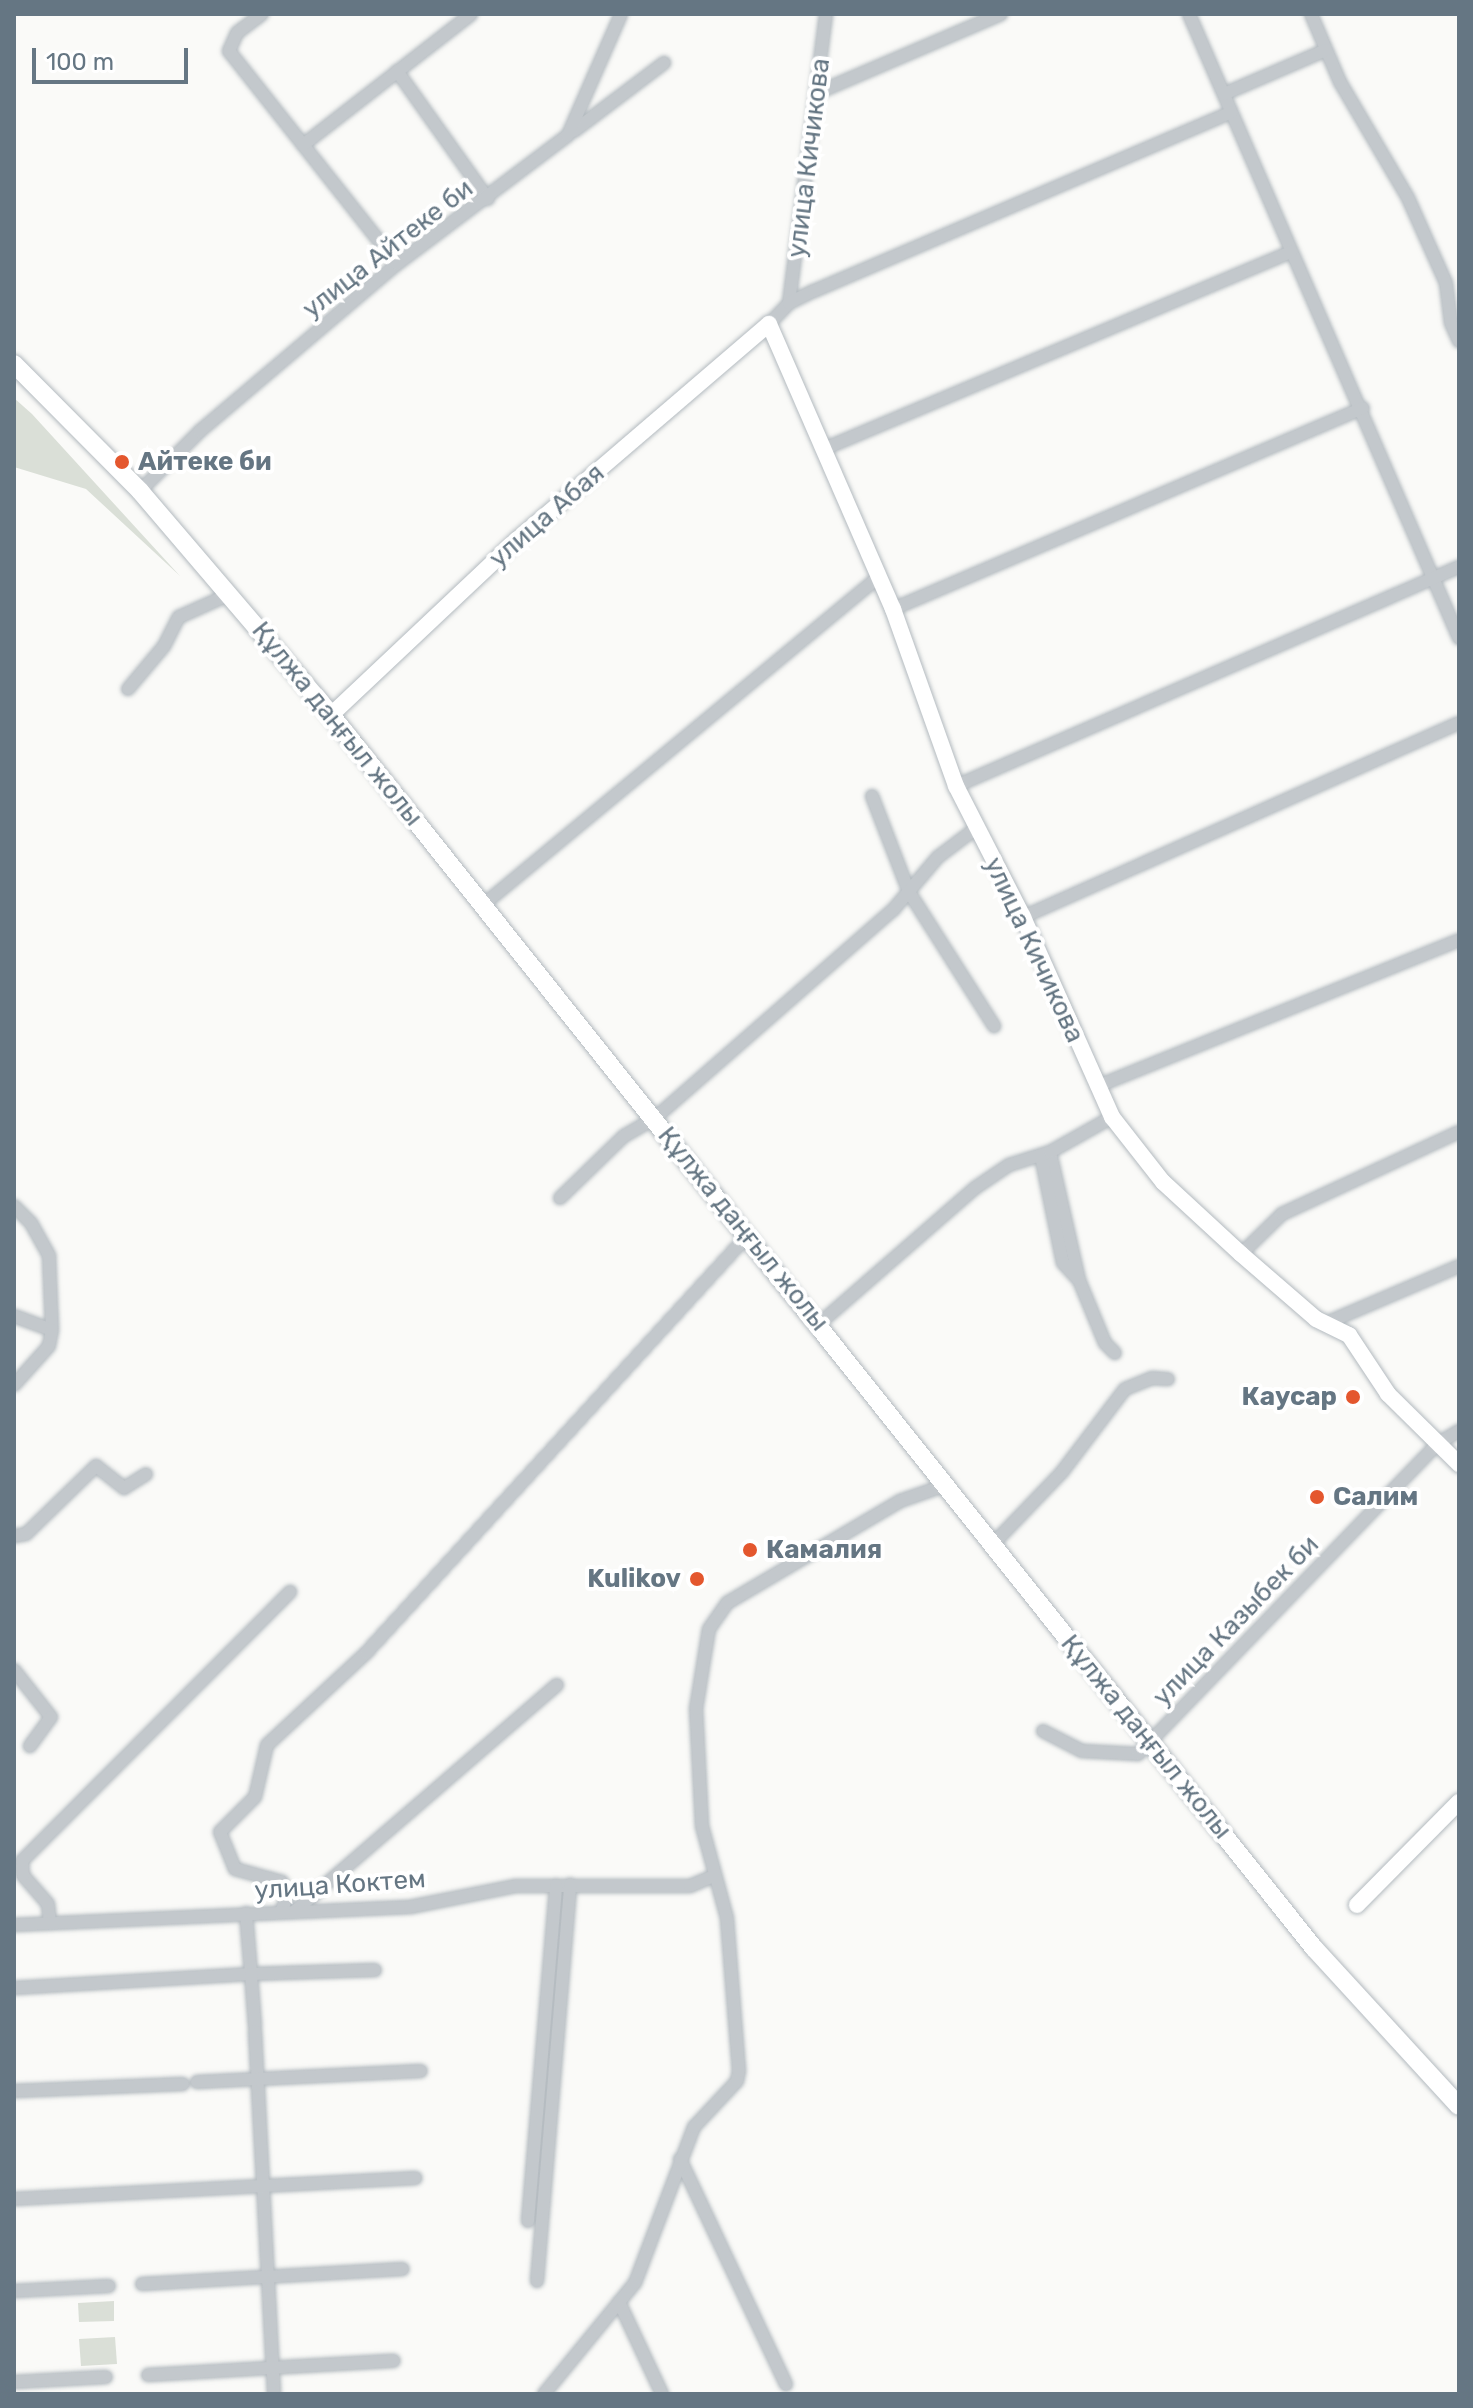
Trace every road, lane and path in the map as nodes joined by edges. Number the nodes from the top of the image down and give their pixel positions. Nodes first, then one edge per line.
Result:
1 (262, 14) edge
2 (471, 14) edge
3 (621, 14) edge
4 (826, 14) edge
5 (1001, 14) edge
6 (1189, 14) edge
7 (1311, 14) edge
8 (1326, 50) junction
9 (664, 63) dead end
10 (397, 71) junction
11 (819, 92) junction
12 (1224, 94) junction
13 (1231, 112) junction
14 (568, 135) junction
15 (303, 145) junction
16 (488, 199) junction
17 (1291, 252) junction
18 (397, 264) junction
19 (789, 303) junction
20 (769, 324) junction
21 (1459, 341) edge
22 (14, 364) edge
23 (1363, 408) junction
24 (826, 448) junction
25 (140, 491) junction
26 (1459, 567) edge
27 (880, 576) junction
28 (1435, 578) junction
29 (230, 594) junction
30 (893, 609) junction
31 (1459, 638) edge
32 (128, 689) dead end
33 (331, 715) junction
34 (1459, 723) edge
35 (956, 786) junction
36 (872, 796) dead end
37 (975, 829) junction
38 (909, 892) junction
39 (483, 905) junction
40 (1023, 917) junction
41 (1459, 940) edge
42 (994, 1026) dead end
43 (1098, 1086) junction
44 (1112, 1117) junction
45 (655, 1118) junction
46 (1459, 1132) edge
47 (1046, 1154) junction
48 (560, 1198) dead end
49 (14, 1206) edge
50 (748, 1235) junction
51 (1241, 1254) junction
52 (1459, 1266) edge
53 (14, 1316) edge
54 (819, 1324) junction
55 (1324, 1324) junction
56 (52, 1330) junction
57 (1115, 1353) dead end
58 (1168, 1379) dead end
59 (14, 1385) edge
60 (1459, 1431) edge
61 (1437, 1444) junction
62 (1459, 1464) edge
63 (146, 1474) dead end
64 (946, 1485) junction
65 (16, 1538) edge
66 (993, 1544) junction
67 (290, 1592) dead end
68 (14, 1670) edge
69 (557, 1685) dead end
70 (1043, 1731) dead end
71 (1149, 1743) junction
72 (30, 1746) dead end
73 (1459, 1802) edge
74 (713, 1876) junction
75 (570, 1884) junction
76 (556, 1885) junction
77 (1357, 1905) dead end
78 (295, 1911) junction
79 (281, 1912) junction
80 (246, 1913) junction
81 (50, 1923) junction
82 (14, 1925) edge
83 (375, 1970) dead end
84 (251, 1974) junction
85 (14, 1988) edge
86 (421, 2071) dead end
87 (258, 2080) junction
88 (197, 2082) dead end
89 (183, 2084) dead end
90 (14, 2091) edge
91 (1459, 2106) edge
92 (680, 2159) junction
93 (415, 2178) dead end
94 (261, 2186) junction
95 (14, 2199) edge
96 (528, 2221) dead end
97 (403, 2269) dead end
98 (267, 2277) junction
99 (537, 2281) dead end
100 (142, 2284) dead end
101 (109, 2286) dead end
102 (14, 2291) edge
103 (619, 2302) junction
104 (394, 2361) dead end
105 (273, 2367) junction
106 (148, 2375) dead end
107 (106, 2377) dead end
108 (14, 2382) edge
109 (786, 2384) dead end
110 (274, 2394) edge
111 (544, 2394) edge
112 (662, 2394) edge

1 - 15 street
2 - 10 street
3 - 14 street, улица Айтеке би
4 - 11 street, улица Кичикова
5 - 11 street
6 - 12 street
7 - 8 street
8 - 12 street
8 - 21 street
9 - 14 street
10 - 15 street
10 - 16 street
11 - 19 street, улица Кичикова
12 - 13 street
13 - 17 street
13 - 19 street
14 - 16 street, улица Айтеке би
15 - 18 street
16 - 18 street, улица Айтеке би
17 - 23 street
17 - 24 street
18 - 25 street, улица Айтеке би
19 - 20 street
20 - 24 street, улица Кичикова
20 - 33 street, улица Абая
22 - 25 main road, Құлжа даңғыл жолы
23 - 28 street
23 - 30 street
24 - 27 street, улица Кичикова
25 - 29 main road, Құлжа даңғыл жолы
26 - 28 street
27 - 30 street, улица Кичикова
27 - 39 street
28 - 31 street
28 - 35 street
29 - 32 street
29 - 33 main road, Құлжа даңғыл жолы
30 - 35 street, улица Кичикова
33 - 39 main road, Құлжа даңғыл жолы
34 - 40 street
35 - 37 street, улица Кичикова
36 - 38 street
37 - 38 street
37 - 40 street, улица Кичикова
38 - 42 street
38 - 45 street
39 - 45 main road, Құлжа даңғыл жолы
40 - 43 street, улица Кичикова
41 - 43 street
43 - 44 street, улица Кичикова
44 - 47 street
44 - 51 street, улица Кичикова
45 - 48 street
45 - 50 main road, Құлжа даңғыл жолы
46 - 51 street
47 - 54 street
47 - 57 street
49 - 56 street
50 - 54 main road, Құлжа даңғыл жолы
50 - 79 street
51 - 55 street, улица Кичикова
52 - 55 street
53 - 56 street
54 - 64 main road, Құлжа даңғыл жолы
55 - 61 street, улица Кичикова
56 - 59 street
58 - 66 street
60 - 61 street, улица Казыбек би
61 - 62 street, улица Кичикова
61 - 71 street, улица Казыбек би
63 - 65 street
64 - 66 main road, Құлжа даңғыл жолы
64 - 74 street
66 - 71 main road, Құлжа даңғыл жолы
67 - 81 street
68 - 72 street
69 - 78 street
70 - 71 street
71 - 91 main road, Құлжа даңғыл жолы
73 - 77 street
74 - 75 street, улица Коктем
74 - 92 street
75 - 76 street, улица Коктем
75 - 99 street
76 - 78 street, улица Коктем
76 - 96 street
78 - 79 street, улица Коктем
79 - 80 street, улица Коктем
80 - 81 street, улица Коктем
80 - 84 street
81 - 82 street, улица Коктем
83 - 84 street
84 - 85 street
84 - 87 street
86 - 87 street
87 - 88 street
87 - 94 street
89 - 90 street
92 - 103 street
92 - 109 street
93 - 94 street
94 - 95 street
94 - 98 street
97 - 98 street
98 - 100 street
98 - 105 street
101 - 102 street
103 - 111 street
103 - 112 street
104 - 105 street
105 - 106 street
105 - 110 street
107 - 108 street

